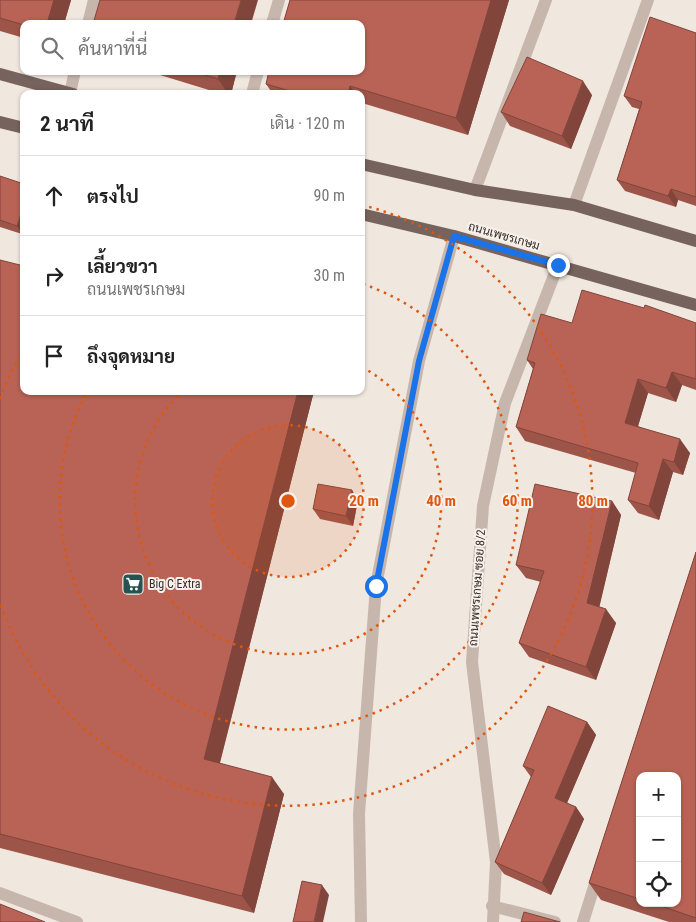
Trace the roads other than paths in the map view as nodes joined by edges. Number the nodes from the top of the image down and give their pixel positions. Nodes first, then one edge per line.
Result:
1 (94, 0) edge
2 (278, 0) edge
3 (546, 0) edge
4 (648, 0) edge
5 (89, 20) edge
6 (273, 20) edge
7 (0, 74) edge
8 (74, 75) edge
9 (257, 75) edge
10 (61, 90) edge
11 (72, 90) edge
12 (253, 90) edge
13 (0, 122) edge
14 (20, 127) edge
15 (365, 165) edge
16 (475, 190) junction
17 (574, 205) junction
18 (365, 215) edge
19 (454, 236) junction
20 (696, 242) edge
21 (558, 265) junction
22 (696, 305) edge
23 (601, 865) edge
24 (0, 893) edge
25 (492, 906) junction
26 (77, 922) edge
27 (360, 922) edge
28 (493, 922) edge
29 (555, 922) edge
30 (583, 922) edge

1 - 5 street
2 - 6 street
3 - 16 street
4 - 17 street
7 - 10 main road
8 - 11 street
9 - 12 street
13 - 14 main road
15 - 16 main road
16 - 17 main road
17 - 20 main road
18 - 19 main road, ถนนเพชรเกษม
19 - 21 main road, ถนนเพชรเกษม
19 - 27 street
21 - 22 main road, ถนนเพชรเกษม
21 - 25 street, ถนนเพชรเกษม ซอย 8/2
23 - 30 street
24 - 26 street
25 - 28 street, ถนนเพชรเกษม ซอย 8/2
25 - 29 street

